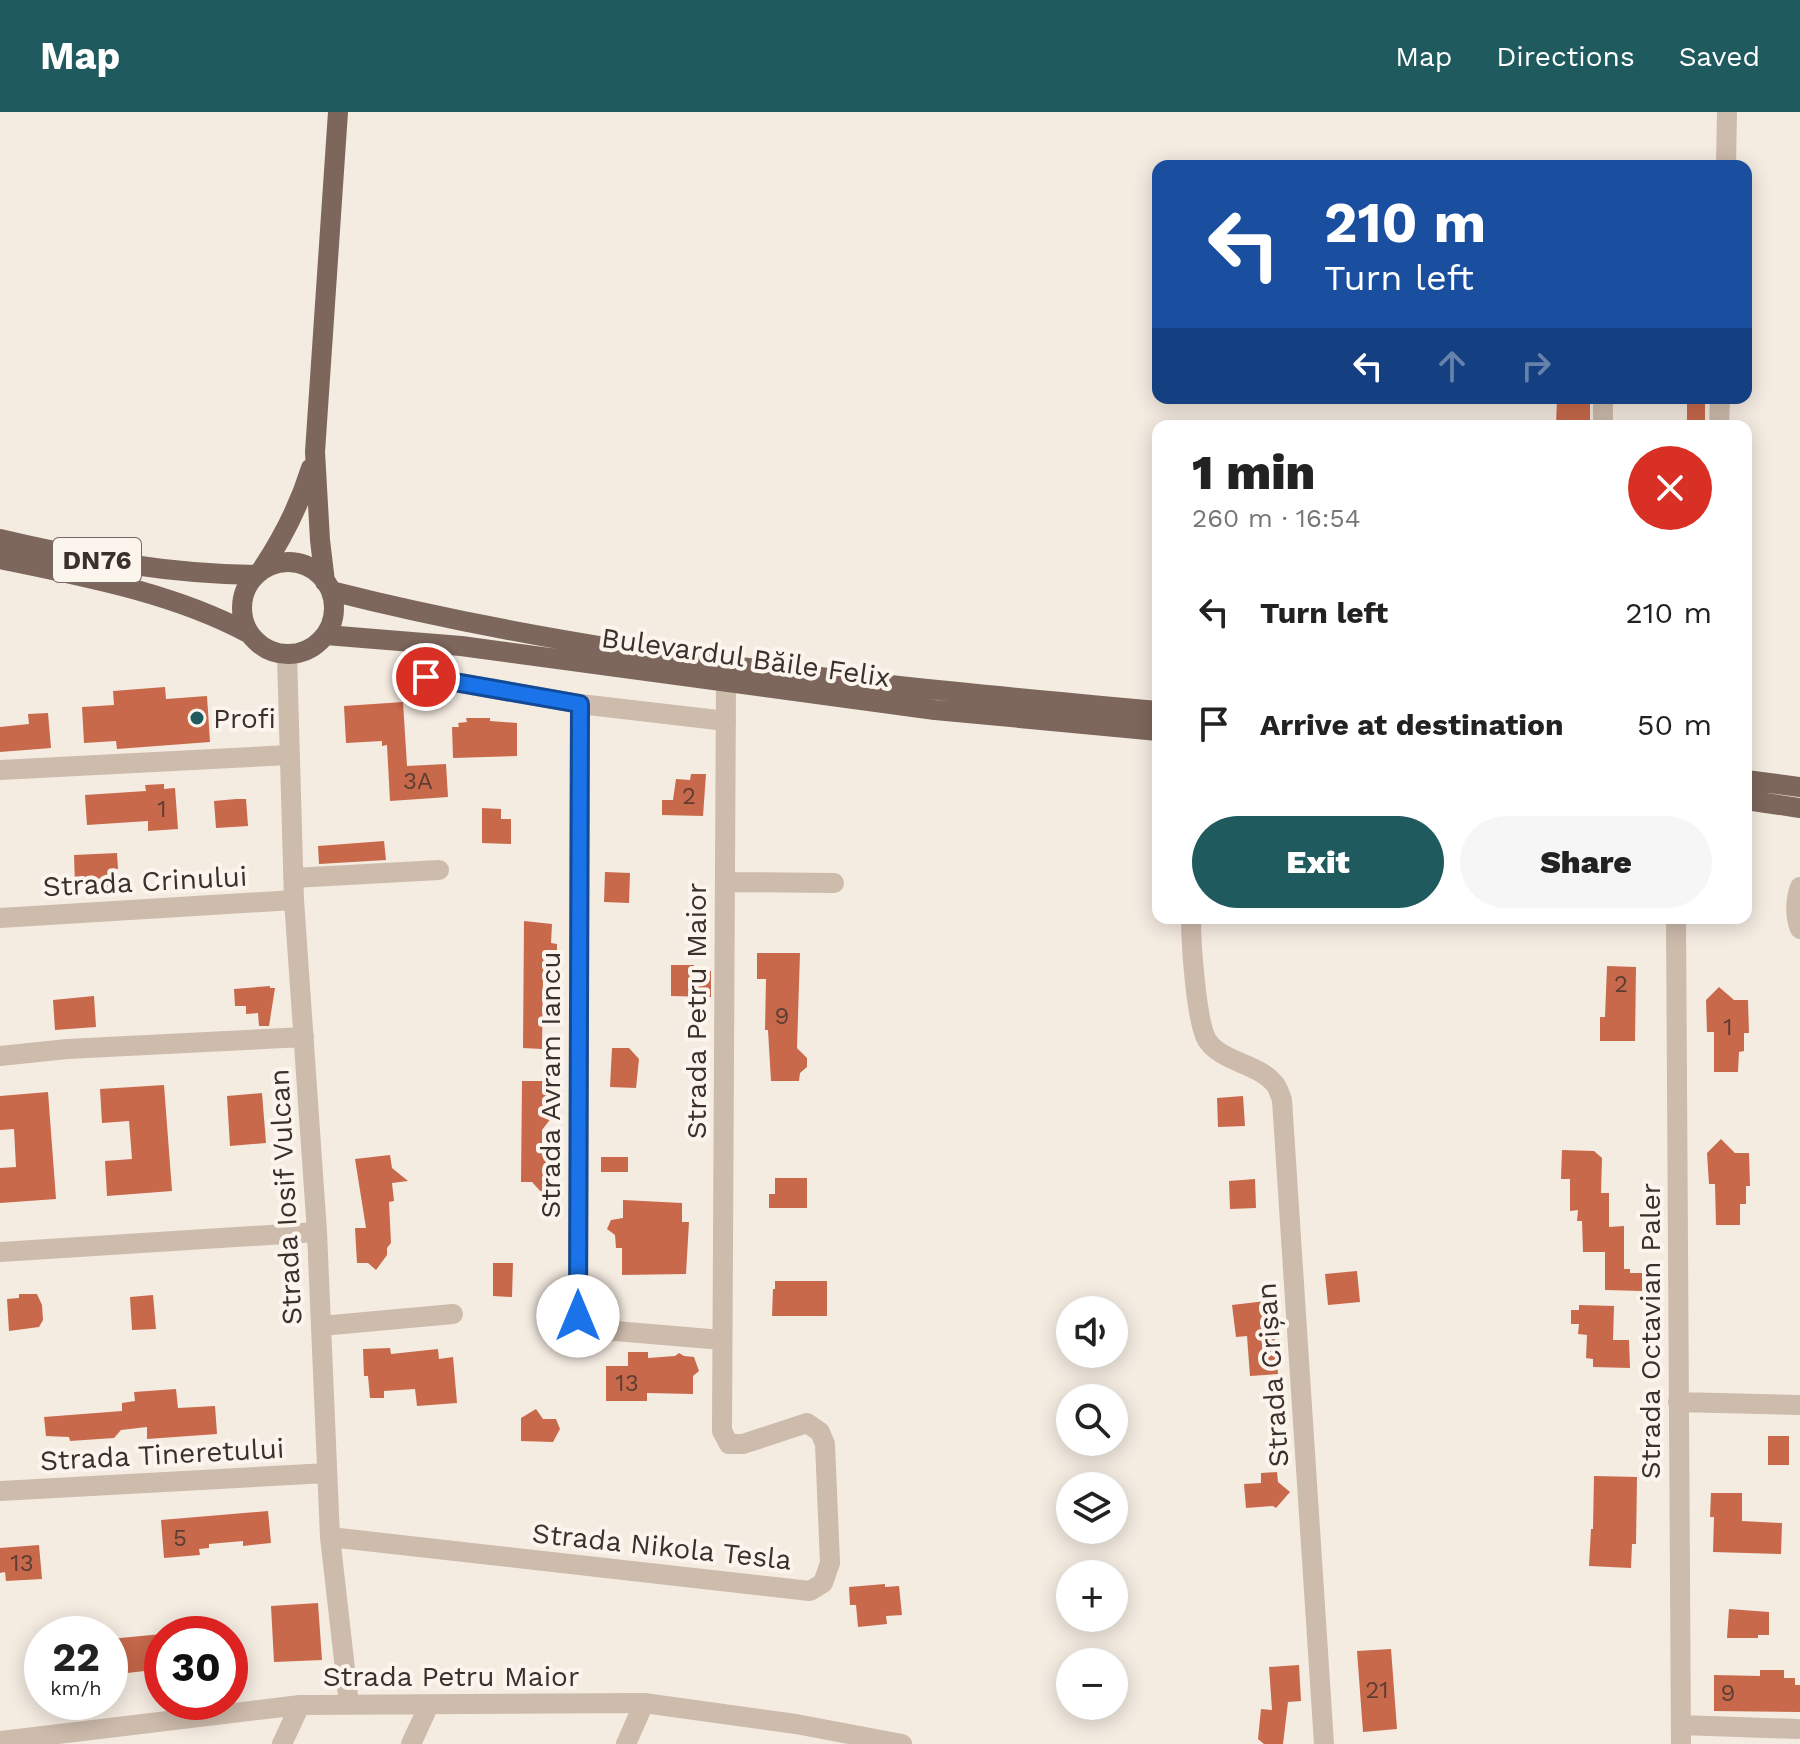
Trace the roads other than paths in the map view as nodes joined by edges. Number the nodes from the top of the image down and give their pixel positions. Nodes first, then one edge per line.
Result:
1 (338, 112) edge
2 (1727, 112) edge
3 (1726, 160) edge
4 (315, 452) junction
5 (0, 539) edge
6 (0, 559) edge
7 (258, 573) junction
8 (328, 587) junction
9 (248, 633) junction
10 (326, 635) junction
11 (287, 655) junction
12 (426, 677) dead end
13 (726, 683) junction
14 (580, 704) junction
15 (1152, 710) edge
16 (726, 721) junction
17 (1152, 730) edge
18 (289, 755) junction
19 (0, 770) edge
20 (1752, 781) edge
21 (1800, 787) edge
22 (1752, 801) edge
23 (1800, 808) edge
24 (439, 870) dead end
25 (293, 878) junction
26 (725, 882) junction
27 (834, 883) dead end
28 (1800, 887) edge
29 (294, 900) junction
30 (0, 918) edge
31 (1192, 924) edge
32 (1676, 924) edge
33 (1800, 929) edge
34 (304, 1037) junction
35 (0, 1056) edge
36 (317, 1232) junction
37 (0, 1252) edge
38 (453, 1314) dead end
39 (321, 1326) junction
40 (722, 1340) junction
41 (1678, 1402) junction
42 (1800, 1405) edge
43 (327, 1473) junction
44 (0, 1491) edge
45 (330, 1537) junction
46 (644, 1703) junction
47 (349, 1704) junction
48 (300, 1705) junction
49 (429, 1705) junction
50 (796, 1724) junction
51 (1797, 1729) dead end
52 (1681, 1734) edge
53 (36, 1740) edge
54 (0, 1741) edge
55 (282, 1744) edge
56 (411, 1744) edge
57 (626, 1744) edge
58 (787, 1744) edge
59 (902, 1744) edge
60 (1324, 1744) edge

1 - 4 main road
2 - 3 street
4 - 7 main road
4 - 8 main road
5 - 7 main road, DN76
6 - 9 main road, DN76
7 - 8 main road, DN76
7 - 9 main road
8 - 10 main road
8 - 15 main road, Bulevardul Băile Felix
9 - 11 main road
10 - 11 main road
10 - 13 main road, Bulevardul Băile Felix
11 - 18 street, Strada Iosif Vulcan
12 - 14 street
13 - 16 street, Strada Petru Maior
13 - 17 main road, Bulevardul Băile Felix
14 - 16 street
14 - 40 street, Strada Avram Iancu
16 - 26 street, Strada Petru Maior
18 - 19 street
18 - 25 street, Strada Iosif Vulcan
20 - 21 main road
22 - 23 main road
24 - 25 street
25 - 29 street, Strada Iosif Vulcan
26 - 27 street
26 - 40 street, Strada Petru Maior
28 - 33 street
29 - 30 street, Strada Crinului
29 - 34 street, Strada Iosif Vulcan
31 - 60 street, Strada Crișan
32 - 41 street, Strada Octavian Paler
34 - 35 street
34 - 36 street, Strada Iosif Vulcan
36 - 37 street
36 - 39 street, Strada Iosif Vulcan
38 - 39 street
39 - 43 street, Strada Iosif Vulcan
40 - 45 street, Strada Nikola Tesla
41 - 42 street
41 - 52 street, Strada Octavian Paler
43 - 44 street, Strada Tineretului
43 - 45 street, Strada Iosif Vulcan
45 - 47 street, Strada Iosif Vulcan
46 - 49 street, Strada Petru Maior
46 - 50 street, Strada Petru Maior
46 - 57 street
47 - 48 street, Strada Petru Maior
47 - 49 street, Strada Petru Maior
48 - 53 street, Strada Petru Maior
48 - 55 street
49 - 56 street
50 - 58 street
50 - 59 street, Strada Petru Maior
51 - 52 street
53 - 54 street, Strada Petru Maior

